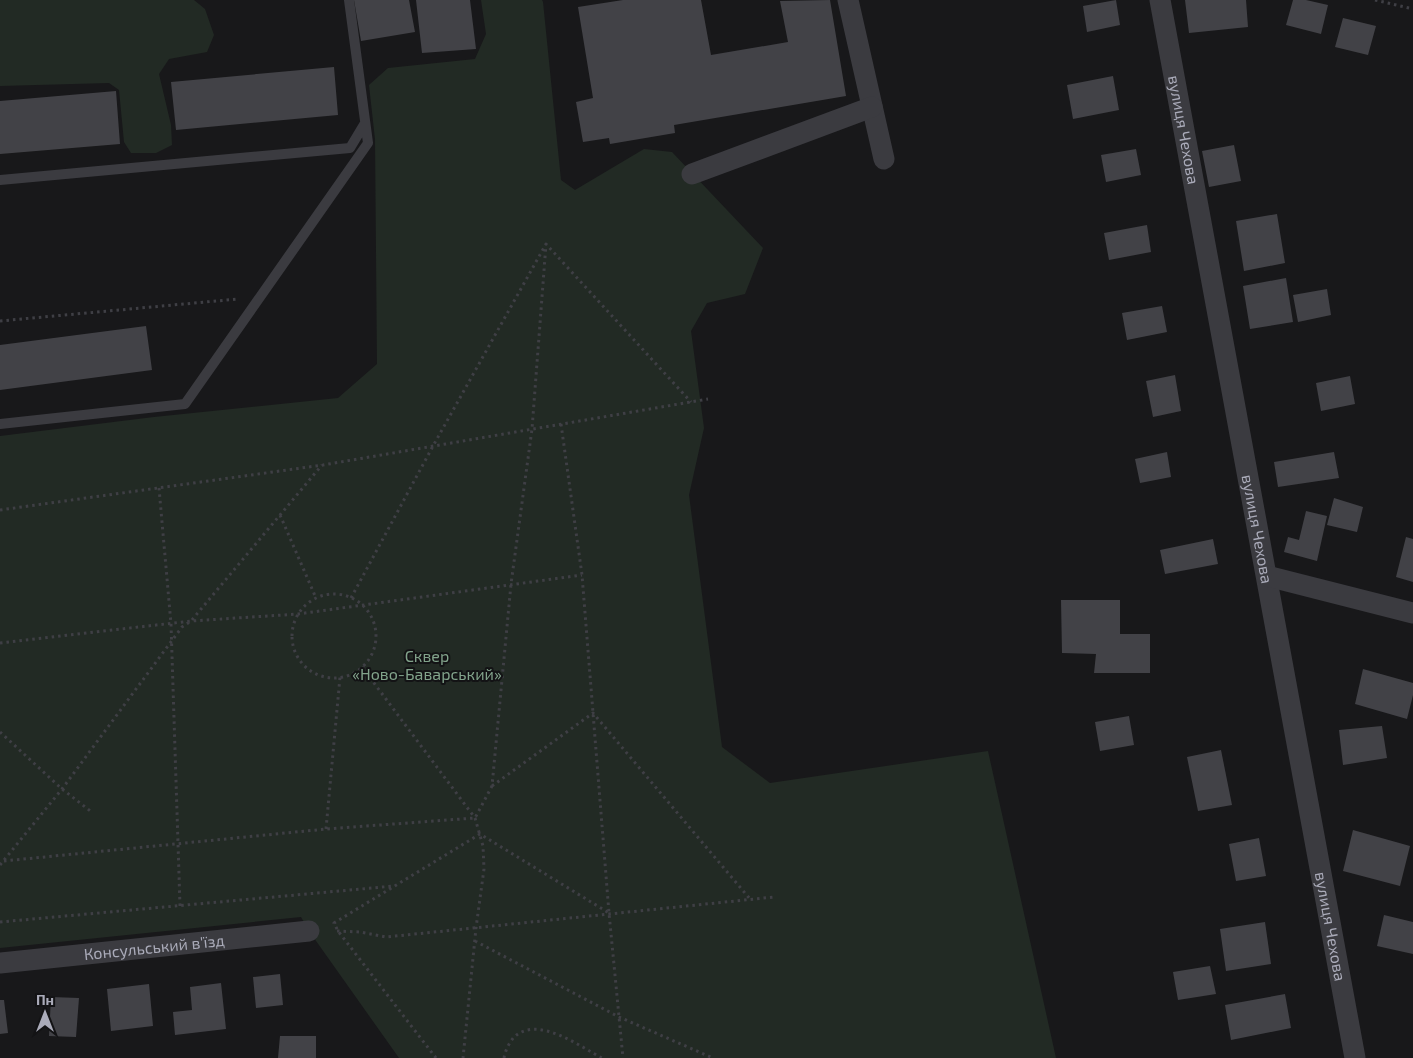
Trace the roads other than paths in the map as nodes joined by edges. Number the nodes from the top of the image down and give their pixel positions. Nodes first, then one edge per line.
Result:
1 (349, 0) edge
2 (848, 0) edge
3 (1160, 0) edge
4 (872, 108) junction
5 (365, 123) junction
6 (884, 159) dead end
7 (692, 174) dead end
8 (0, 180) edge
9 (0, 424) edge
10 (1267, 576) junction
11 (1413, 613) edge
12 (309, 930) road end
13 (0, 963) edge
14 (1355, 1058) edge

1 - 5 lane
2 - 4 street
3 - 10 street, вулиця Чехова
4 - 6 street
4 - 7 street
5 - 8 lane
5 - 9 lane
10 - 11 street
10 - 14 street, вулиця Чехова
12 - 13 street, Консульський в'їзд

